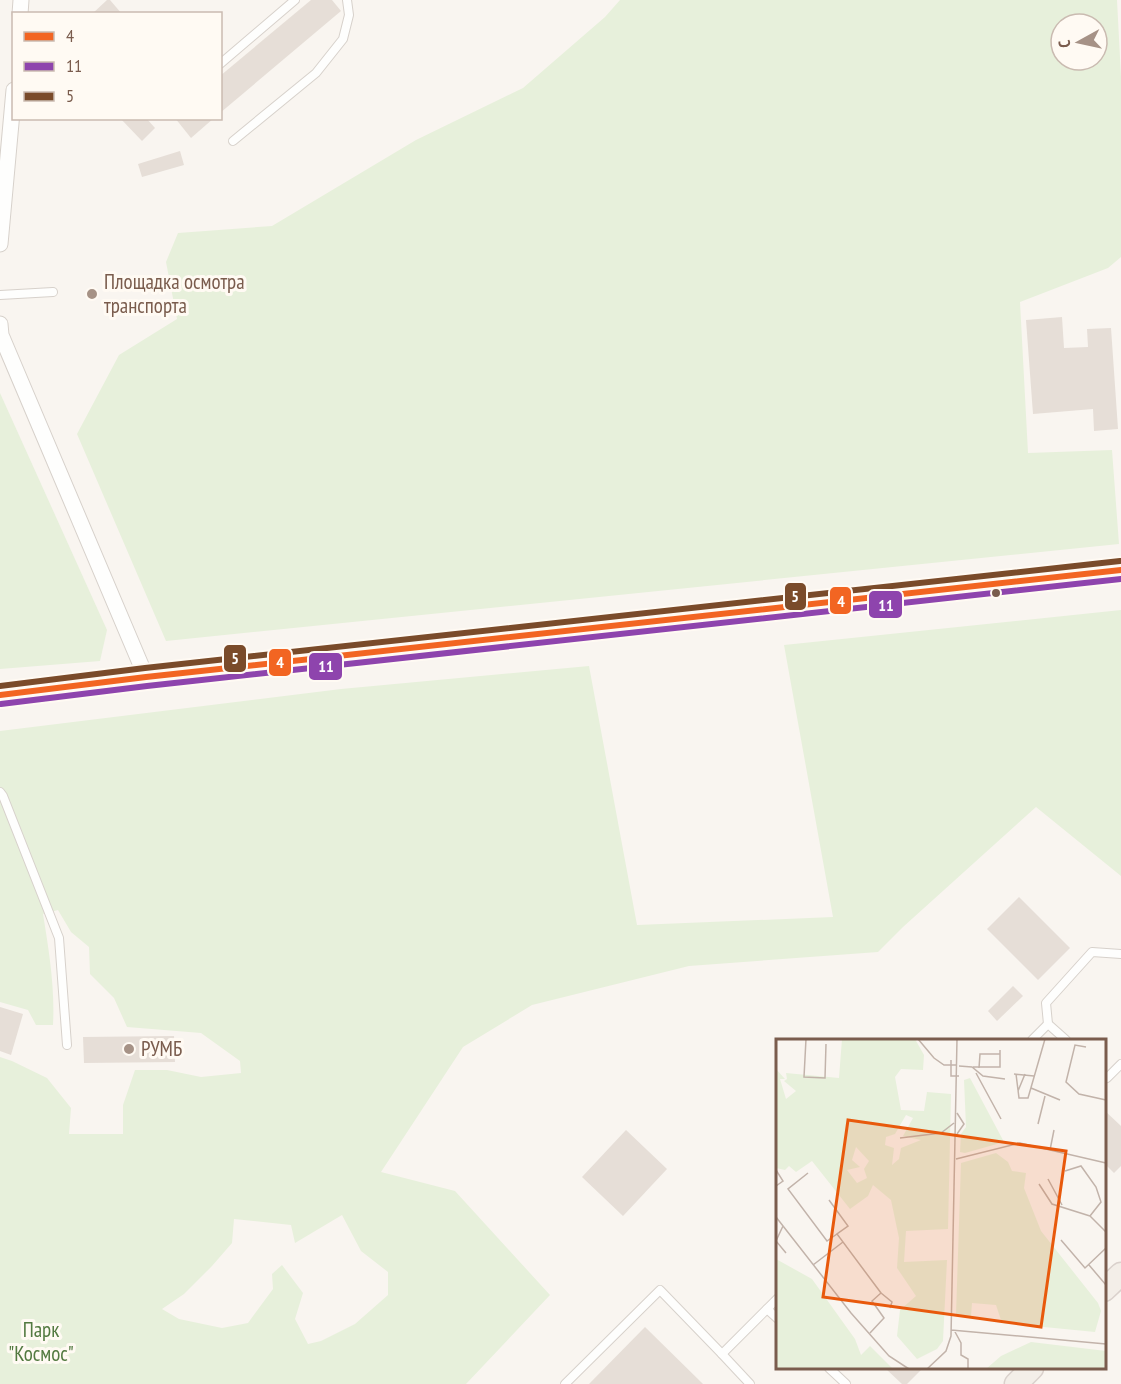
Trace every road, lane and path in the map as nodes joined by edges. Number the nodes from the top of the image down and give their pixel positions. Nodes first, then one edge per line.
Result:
1 (295, 0) edge
2 (347, 0) edge
3 (222, 62) edge
4 (11, 98) edge
5 (232, 141) dead end
6 (0, 244) edge
7 (53, 292) dead end
8 (0, 295) edge
9 (0, 324) edge
10 (1121, 570) edge
11 (147, 677) junction
12 (0, 695) edge
13 (0, 792) edge
14 (1121, 954) edge
15 (1048, 1024) junction
16 (1034, 1039) edge
17 (1063, 1039) edge
18 (66, 1045) dead end
19 (1121, 1064) edge
20 (1106, 1077) edge
21 (1121, 1274) edge
22 (1106, 1288) edge
23 (776, 1299) edge
24 (767, 1309) junction
25 (776, 1318) edge
26 (722, 1354) junction
27 (830, 1369) edge
28 (1031, 1369) edge
29 (565, 1384) edge
30 (750, 1384) edge
31 (846, 1384) edge
32 (1016, 1384) edge

1 - 3 lane
2 - 5 lane
4 - 6 street
7 - 8 lane
9 - 11 street
10 - 11 main road
11 - 12 main road
13 - 18 lane
14 - 15 lane
15 - 16 lane
15 - 17 lane
19 - 20 lane
21 - 22 main road
23 - 24 lane
24 - 25 lane
24 - 26 lane
26 - 29 lane
26 - 30 lane
27 - 31 lane
28 - 32 main road

